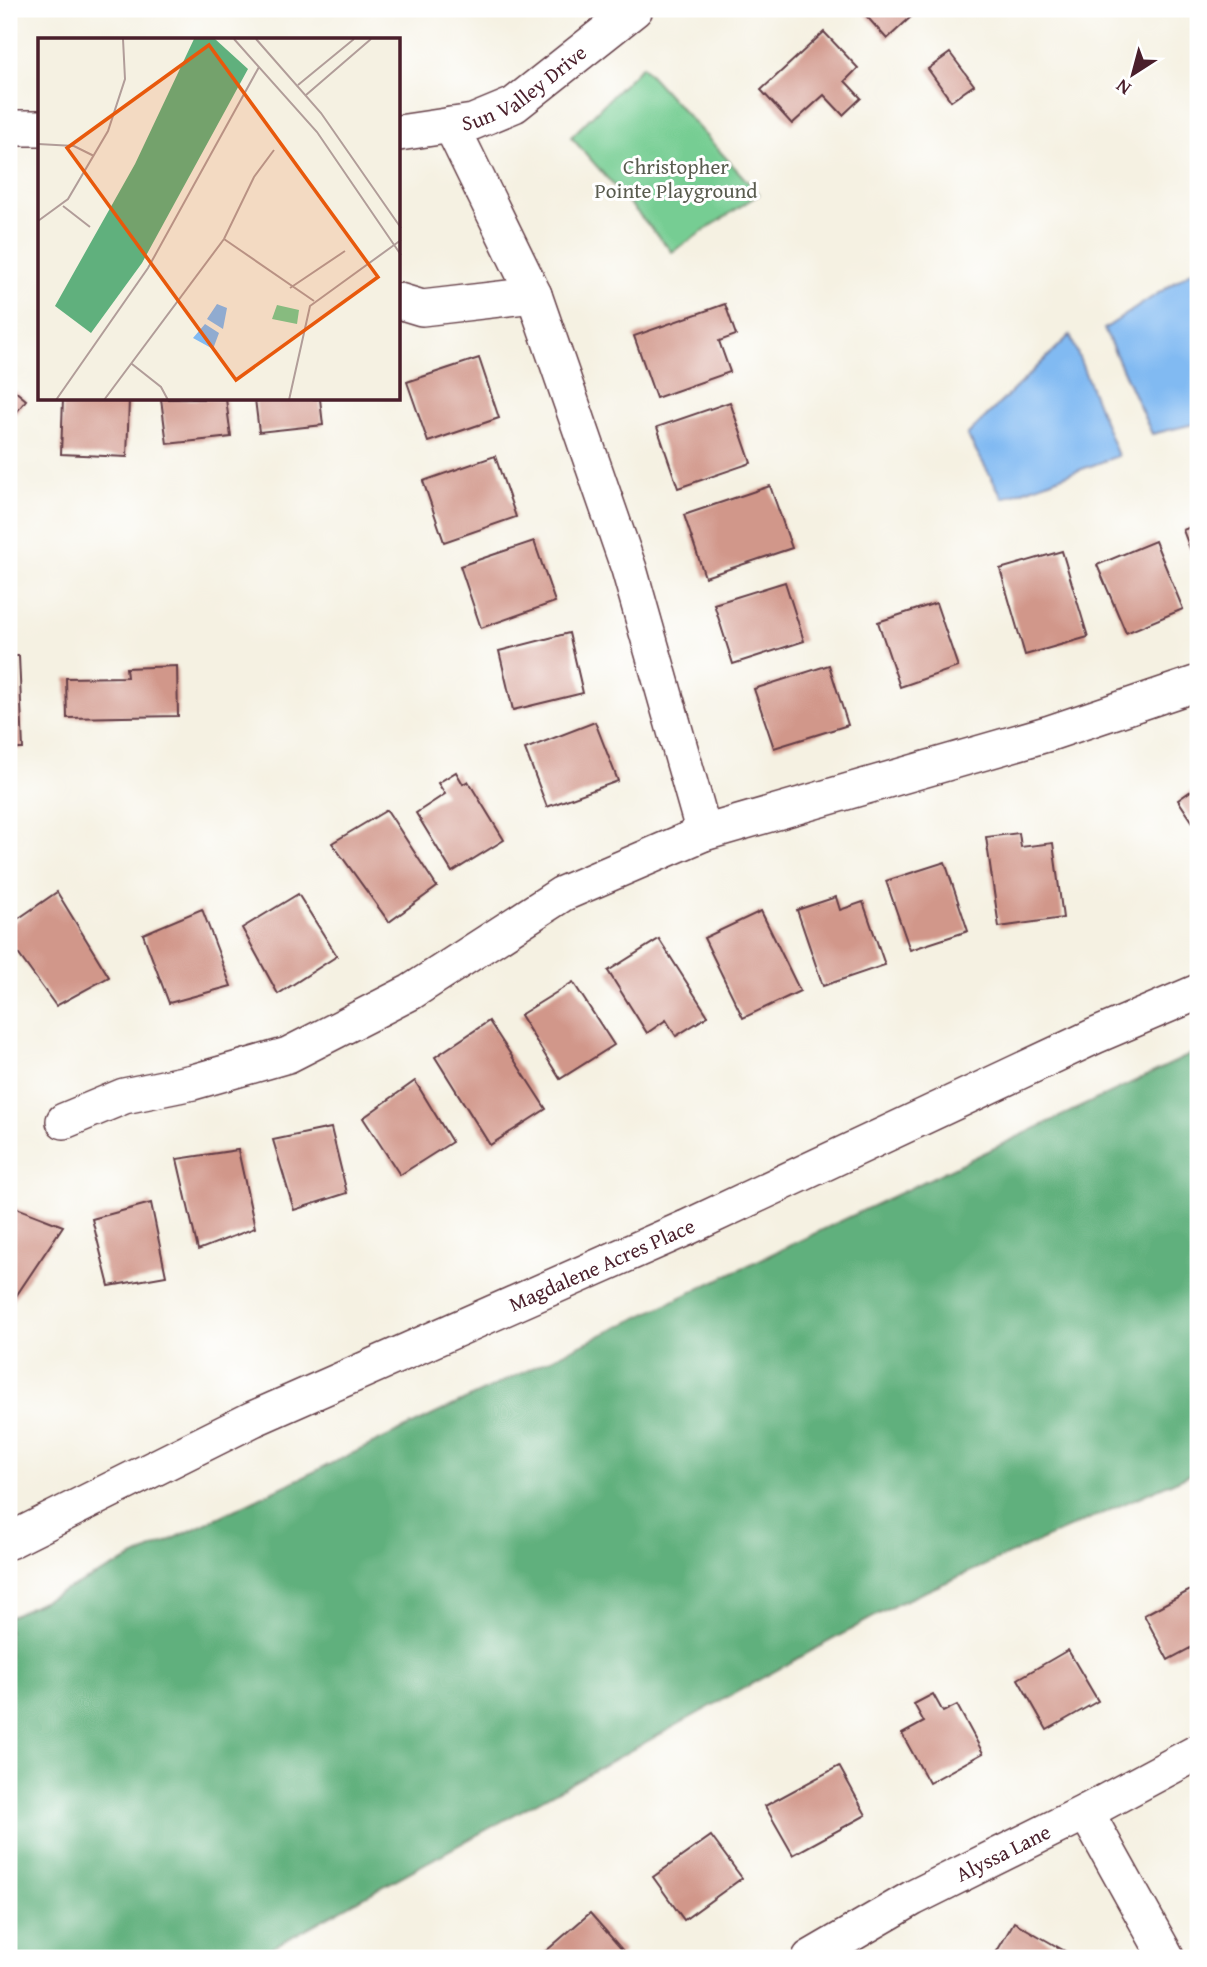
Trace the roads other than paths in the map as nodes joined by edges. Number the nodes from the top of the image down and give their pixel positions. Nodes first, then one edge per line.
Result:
1 (635, 9) edge
2 (451, 125) junction
3 (9, 128) edge
4 (38, 128) edge
5 (401, 133) edge
6 (534, 295) junction
7 (401, 302) edge
8 (1198, 683) edge
9 (704, 833) junction
10 (1198, 992) edge
11 (64, 1121) dead end
12 (9, 1541) edge
13 (1198, 1752) edge
14 (1086, 1812) junction
15 (810, 1958) edge
16 (1167, 1958) edge

1 - 2 street, Sun Valley Drive
2 - 5 street, Sun Valley Drive
2 - 6 street
3 - 4 street
6 - 7 street
6 - 9 street
8 - 9 street
9 - 11 street
10 - 12 street, Magdalene Acres Place
13 - 14 street, Alyssa Lane
14 - 15 street, Alyssa Lane
14 - 16 street

